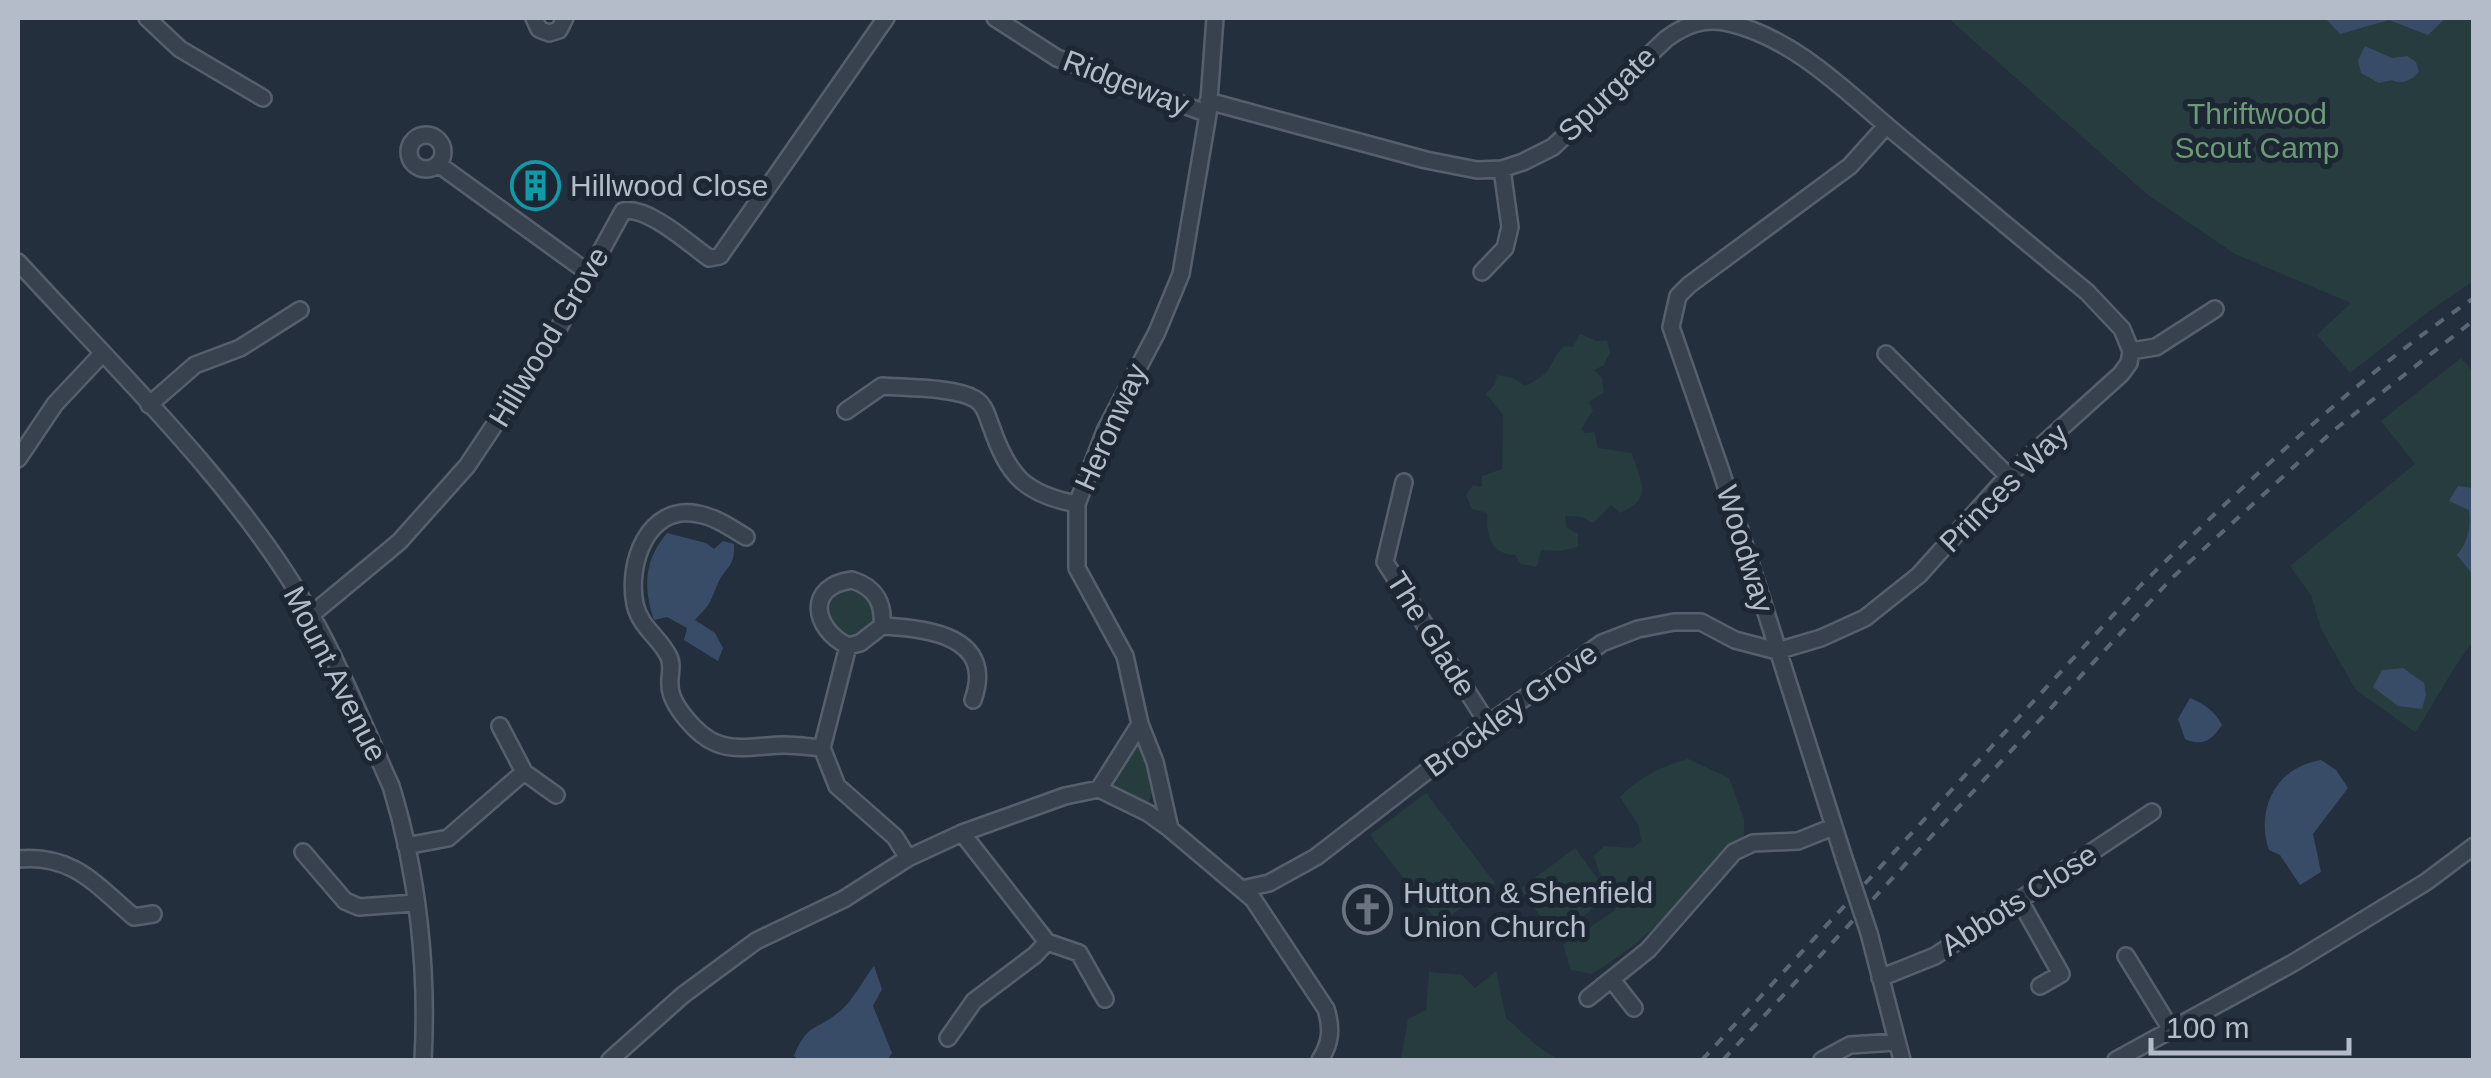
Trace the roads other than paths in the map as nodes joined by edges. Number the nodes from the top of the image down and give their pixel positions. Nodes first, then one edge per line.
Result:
1 (147, 18) edge
2 (534, 18) edge
3 (565, 18) edge
4 (886, 18) edge
5 (995, 18) edge
6 (1214, 18) edge
7 (1725, 20) edge
8 (263, 98) dead end
9 (1208, 108) junction
10 (1886, 126) junction
11 (438, 164) dead end
12 (1502, 168) junction
13 (18, 262) edge
14 (1482, 272) dead end
15 (590, 274) junction
16 (2215, 309) dead end
17 (300, 310) dead end
18 (2132, 351) junction
19 (102, 354) junction
20 (1886, 354) dead end
21 (148, 405) junction
22 (846, 411) dead end
23 (18, 459) edge
24 (2008, 476) junction
25 (1404, 482) dead end
26 (1077, 504) junction
27 (746, 538) dead end
28 (311, 615) junction
29 (882, 626) junction
30 (848, 646) junction
31 (1777, 651) junction
32 (973, 700) dead end
33 (1140, 724) junction
34 (1488, 724) junction
35 (500, 726) dead end
36 (822, 748) junction
37 (524, 772) junction
38 (1099, 790) junction
39 (556, 795) dead end
40 (2152, 812) dead end
41 (1834, 827) junction
42 (1170, 829) junction
43 (962, 833) junction
44 (406, 846) junction
45 (2474, 846) edge
46 (303, 852) dead end
47 (908, 858) junction
48 (18, 860) edge
49 (1269, 882) junction
50 (1242, 889) junction
51 (2020, 901) junction
52 (414, 903) junction
53 (1264, 912) junction
54 (153, 914) dead end
55 (134, 918) junction
56 (133, 936) dead end
57 (1046, 942) junction
58 (2126, 956) dead end
59 (1880, 978) junction
60 (1612, 980) junction
61 (2040, 986) dead end
62 (1588, 998) dead end
63 (1106, 999) dead end
64 (1634, 1008) dead end
65 (2172, 1031) junction
66 (948, 1038) dead end
67 (1896, 1042) junction
68 (616, 1059) edge
69 (424, 1060) edge
70 (1320, 1060) edge
71 (1822, 1060) edge
72 (1902, 1060) edge
73 (2116, 1060) edge

1 - 8 street
2 - 3 street
4 - 15 street, Hillwood Grove
5 - 9 street, Ridgeway
6 - 9 street, Heronway
7 - 10 street, Spurgate
7 - 12 street, Spurgate
9 - 12 street, Spurgate
9 - 26 street, Heronway
10 - 18 street, Spurgate
10 - 31 street, Woodway
11 - 15 street
12 - 14 street
13 - 19 street, Mount Avenue
15 - 28 street, Hillwood Grove
16 - 18 street
17 - 21 street
18 - 24 street, Princes Way
19 - 21 street, Mount Avenue
19 - 23 street
20 - 24 street
21 - 28 street, Mount Avenue
22 - 26 street
24 - 31 street, Princes Way
25 - 34 street, The Glade
26 - 33 street, Heronway
27 - 36 street
28 - 44 street, Mount Avenue
29 - 30 street
29 - 30 street
29 - 32 street
30 - 36 street
31 - 34 street, Brockley Grove
31 - 41 street, Woodway
33 - 38 street
33 - 42 street, Heronway
34 - 49 street, Brockley Grove
35 - 37 street
36 - 47 street
37 - 39 street
37 - 44 street
38 - 42 street
38 - 43 street
40 - 51 street, Abbots Close
41 - 59 street, Woodway, bridge
41 - 60 street
42 - 50 street
43 - 47 street
43 - 57 street
44 - 52 street, Mount Avenue
45 - 65 street
46 - 52 street
47 - 68 street
48 - 55 street
49 - 50 street, Brockley Grove
49 - 53 street
50 - 53 street
51 - 59 street, Abbots Close
51 - 61 street
52 - 69 street, Mount Avenue
53 - 70 street
54 - 55 street
55 - 56 street
57 - 63 street
57 - 66 street
58 - 65 street
59 - 67 street, Woodway
60 - 62 street
60 - 64 street
65 - 73 street
67 - 71 street
67 - 72 street, Woodway

